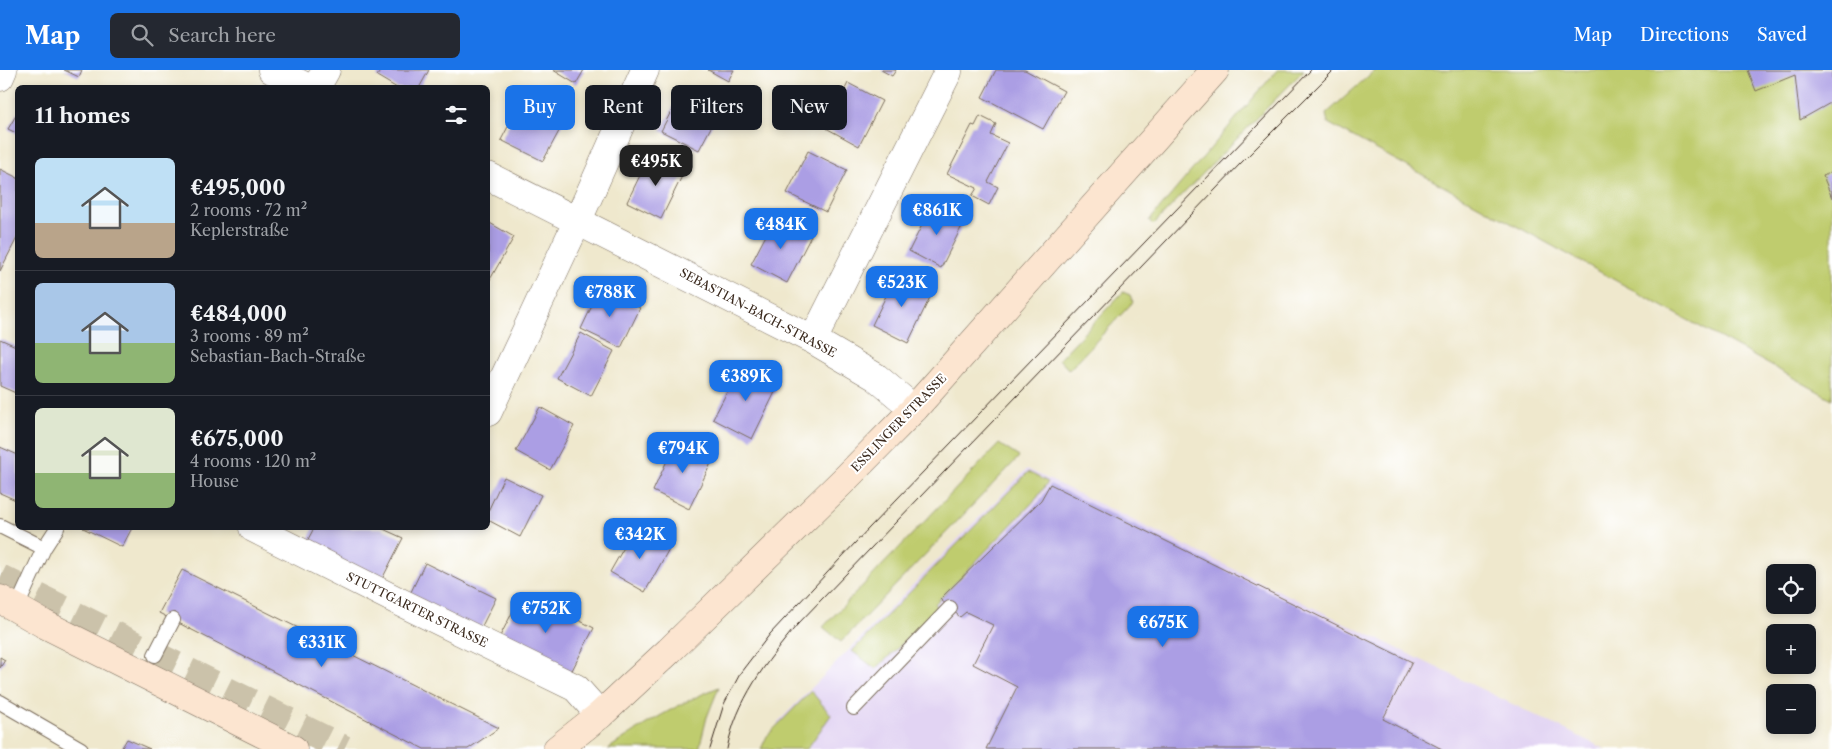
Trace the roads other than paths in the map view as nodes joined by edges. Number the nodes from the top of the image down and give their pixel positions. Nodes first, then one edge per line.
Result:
1 (3, 70) edge
2 (272, 70) edge
3 (326, 70) edge
4 (645, 70) edge
5 (1215, 70) edge
6 (948, 72) dead end
7 (0, 76) edge
8 (303, 85) edge
9 (318, 85) edge
10 (490, 177) edge
11 (578, 220) junction
12 (813, 340) junction
13 (490, 408) edge
14 (914, 409) junction
15 (0, 526) edge
16 (56, 530) edge
17 (258, 530) edge
18 (44, 548) junction
19 (9, 603) edge
20 (950, 608) dead end
21 (174, 620) dead end
22 (155, 655) dead end
23 (0, 702) edge
24 (854, 708) dead end
25 (600, 715) junction
26 (283, 747) edge
27 (81, 749) edge
28 (557, 749) edge

1 - 7 street
2 - 8 street
3 - 9 street
4 - 11 street
5 - 14 main road, ESSLINGER STRASSE
6 - 12 street
10 - 11 street, SEBASTIAN-BACH-STRASSE
11 - 12 street, SEBASTIAN-BACH-STRASSE
11 - 13 street
12 - 14 street, SEBASTIAN-BACH-STRASSE
14 - 25 main road, ESSLINGER STRASSE
15 - 18 lane
16 - 18 lane
17 - 25 street, STUTTGARTER STRASSE
18 - 19 lane
19 - 26 main road
20 - 24 lane
21 - 22 lane
23 - 27 lane
25 - 28 main road, ESSLINGER STRASSE

